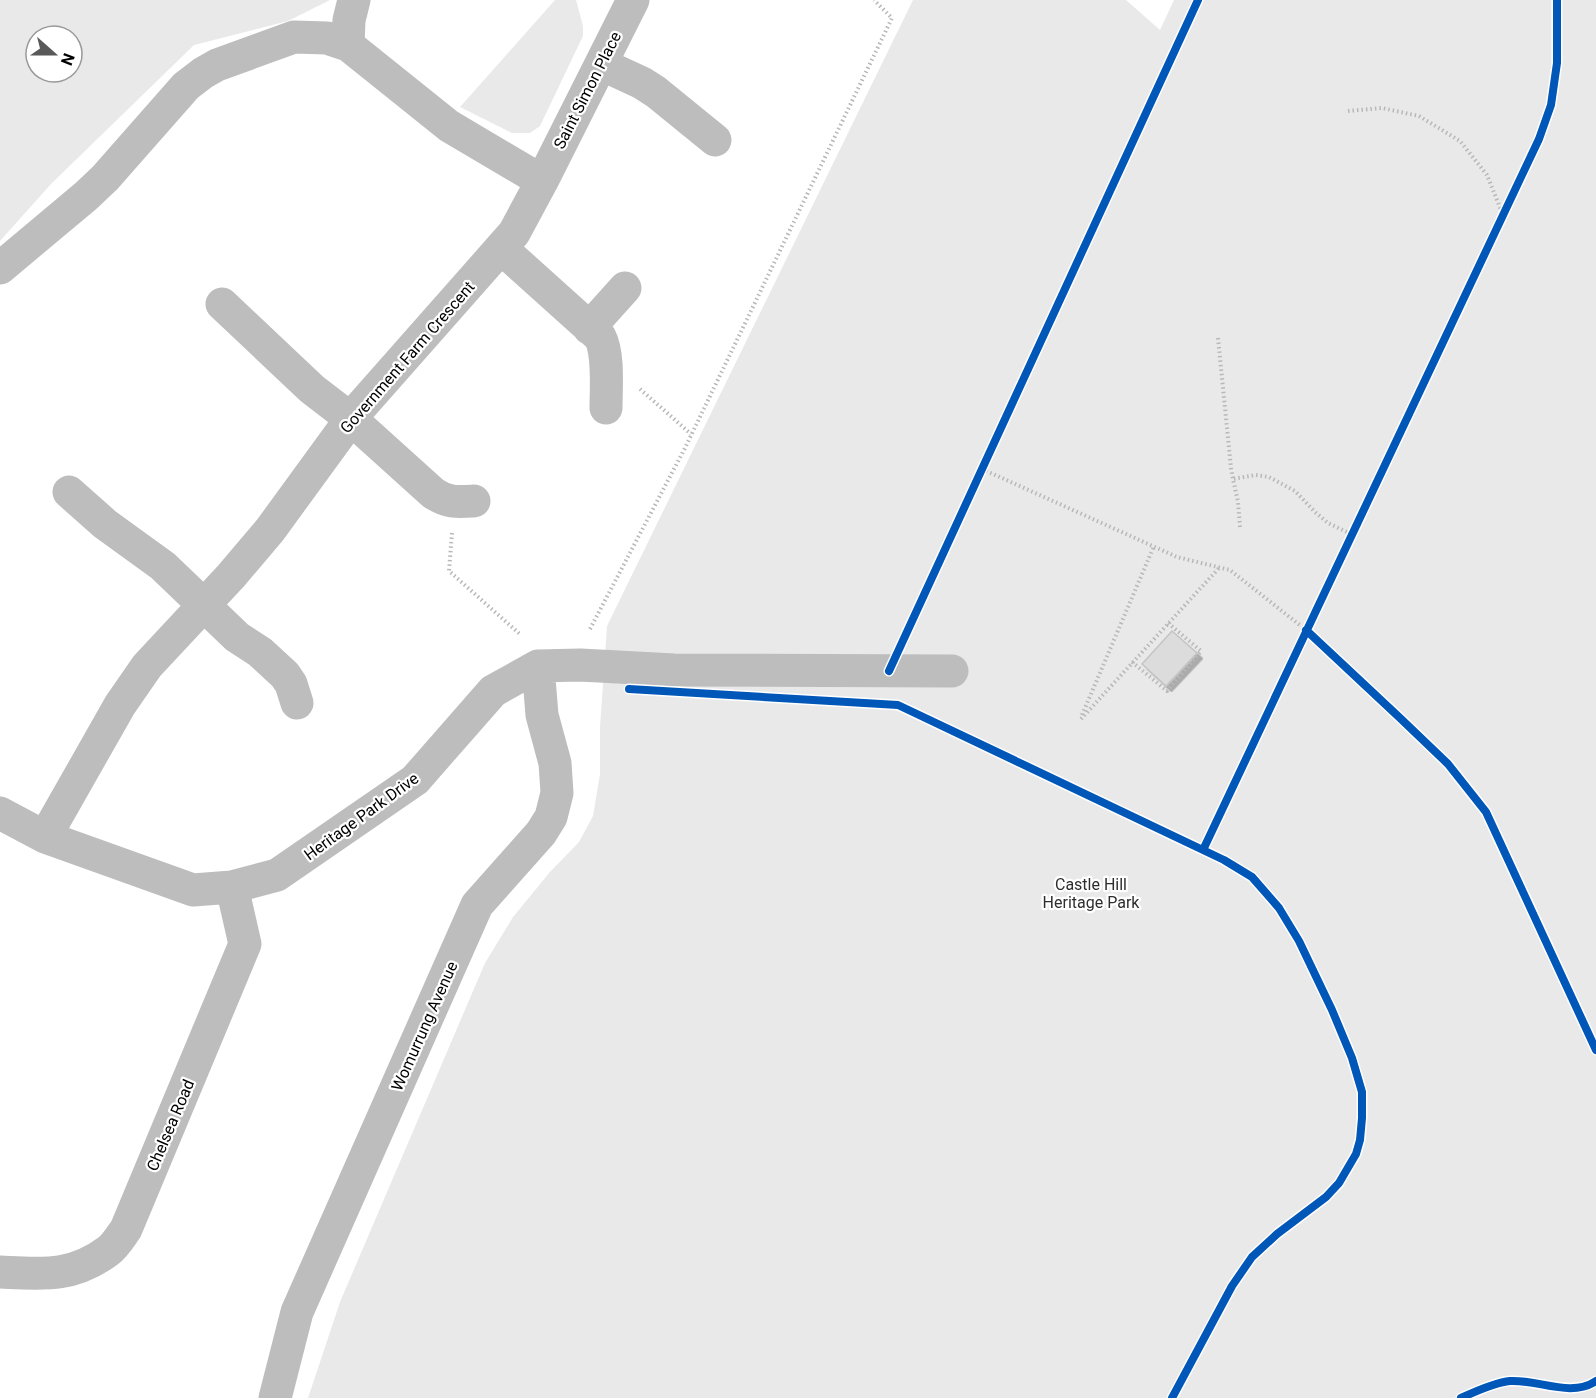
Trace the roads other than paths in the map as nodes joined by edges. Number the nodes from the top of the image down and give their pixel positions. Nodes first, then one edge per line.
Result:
1 (354, 0) edge
2 (633, 0) edge
3 (348, 45) junction
4 (601, 64) junction
5 (715, 140) dead end
6 (542, 181) junction
7 (501, 248) junction
8 (0, 268) edge
9 (625, 288) dead end
10 (222, 304) dead end
11 (589, 328) junction
12 (606, 408) dead end
13 (351, 419) junction
14 (69, 492) dead end
15 (464, 502) road end
16 (203, 605) junction
17 (538, 666) junction
18 (952, 671) dead end
19 (297, 703) dead end
20 (0, 813) edge
21 (45, 837) junction
22 (231, 887) junction
23 (0, 1272) edge
24 (275, 1398) edge

1 - 3 street
2 - 4 street, Saint Simon Place
3 - 6 street
3 - 8 street
4 - 5 street
4 - 6 street, Saint Simon Place
6 - 7 street, Government Farm Crescent
7 - 11 street
7 - 13 street, Government Farm Crescent
9 - 11 street
10 - 13 street
11 - 12 street
13 - 15 street
13 - 16 street, Government Farm Crescent
14 - 16 street
16 - 19 street
16 - 21 street, Government Farm Crescent
17 - 18 street, Heritage Park Drive
17 - 22 street, Heritage Park Drive
17 - 24 street, Womurrung Avenue
20 - 21 street, Heritage Park Drive
21 - 22 street, Heritage Park Drive
22 - 23 street, Chelsea Road

